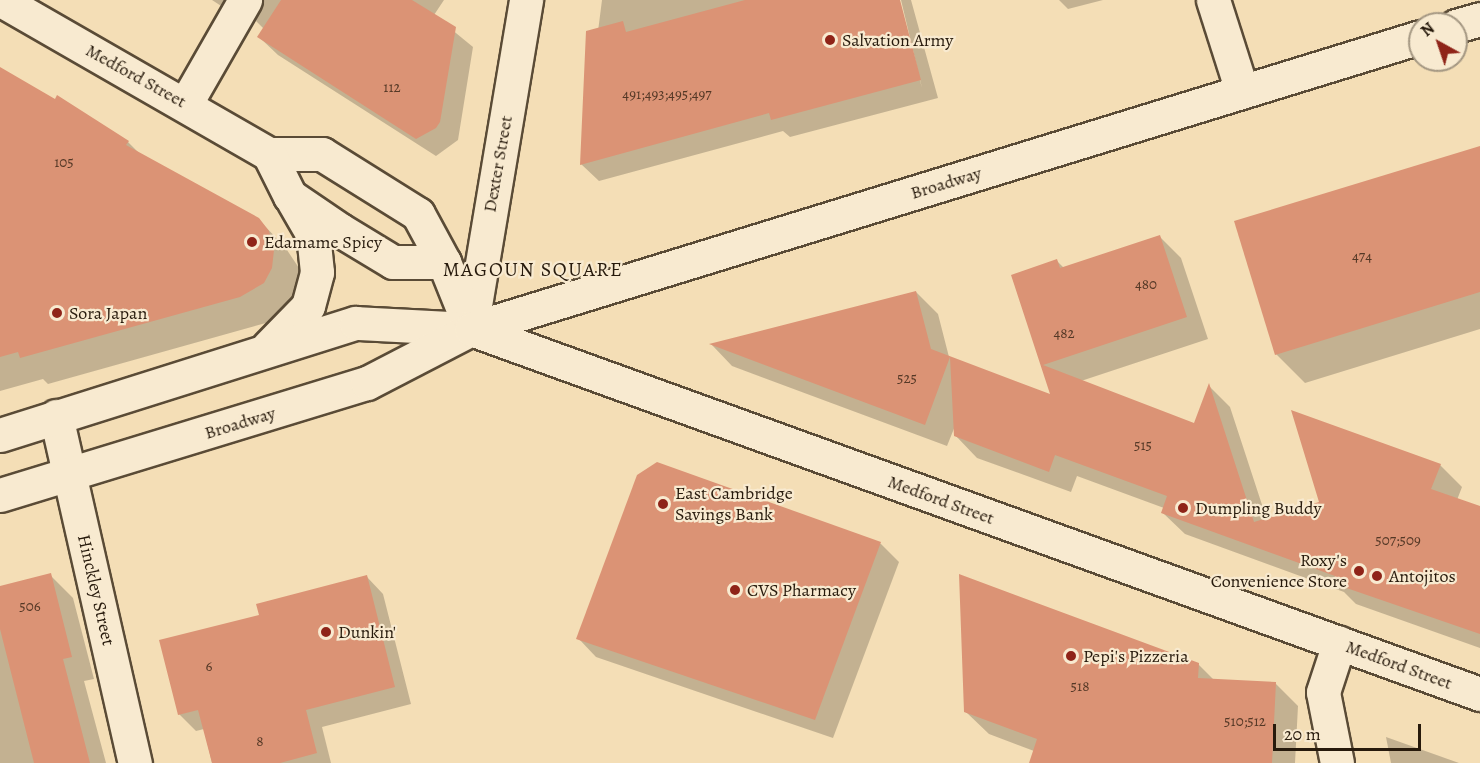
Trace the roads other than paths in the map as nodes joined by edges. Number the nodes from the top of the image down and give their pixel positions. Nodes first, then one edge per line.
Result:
1 (2, 0) edge
2 (245, 0) edge
3 (526, 0) edge
4 (1213, 0) edge
5 (1408, 41) edge
6 (1242, 91) junction
7 (186, 103) junction
8 (269, 154) junction
9 (290, 196) junction
10 (444, 262) junction
11 (471, 329) junction
12 (266, 349) junction
13 (56, 416) junction
14 (0, 435) edge
15 (68, 475) junction
16 (0, 495) edge
17 (1339, 643) junction
18 (1480, 694) edge
19 (135, 763) edge
20 (1337, 763) edge

1 - 7 main road, Medford Street
2 - 7 main road
3 - 11 main road, Dexter Street
4 - 6 main road
5 - 6 main road, Broadway
6 - 11 main road, Broadway
7 - 8 main road, Medford Street
8 - 9 main road
8 - 10 main road
9 - 10 main road
9 - 12 main road
10 - 11 main road
11 - 12 main road, Broadway
11 - 15 main road, Broadway
11 - 17 main road, Medford Street
12 - 13 main road, Broadway
13 - 14 main road, Broadway
13 - 15 main road, Hinckley Street
15 - 16 main road, Broadway
15 - 19 main road, Hinckley Street
17 - 18 main road, Medford Street
17 - 20 main road

